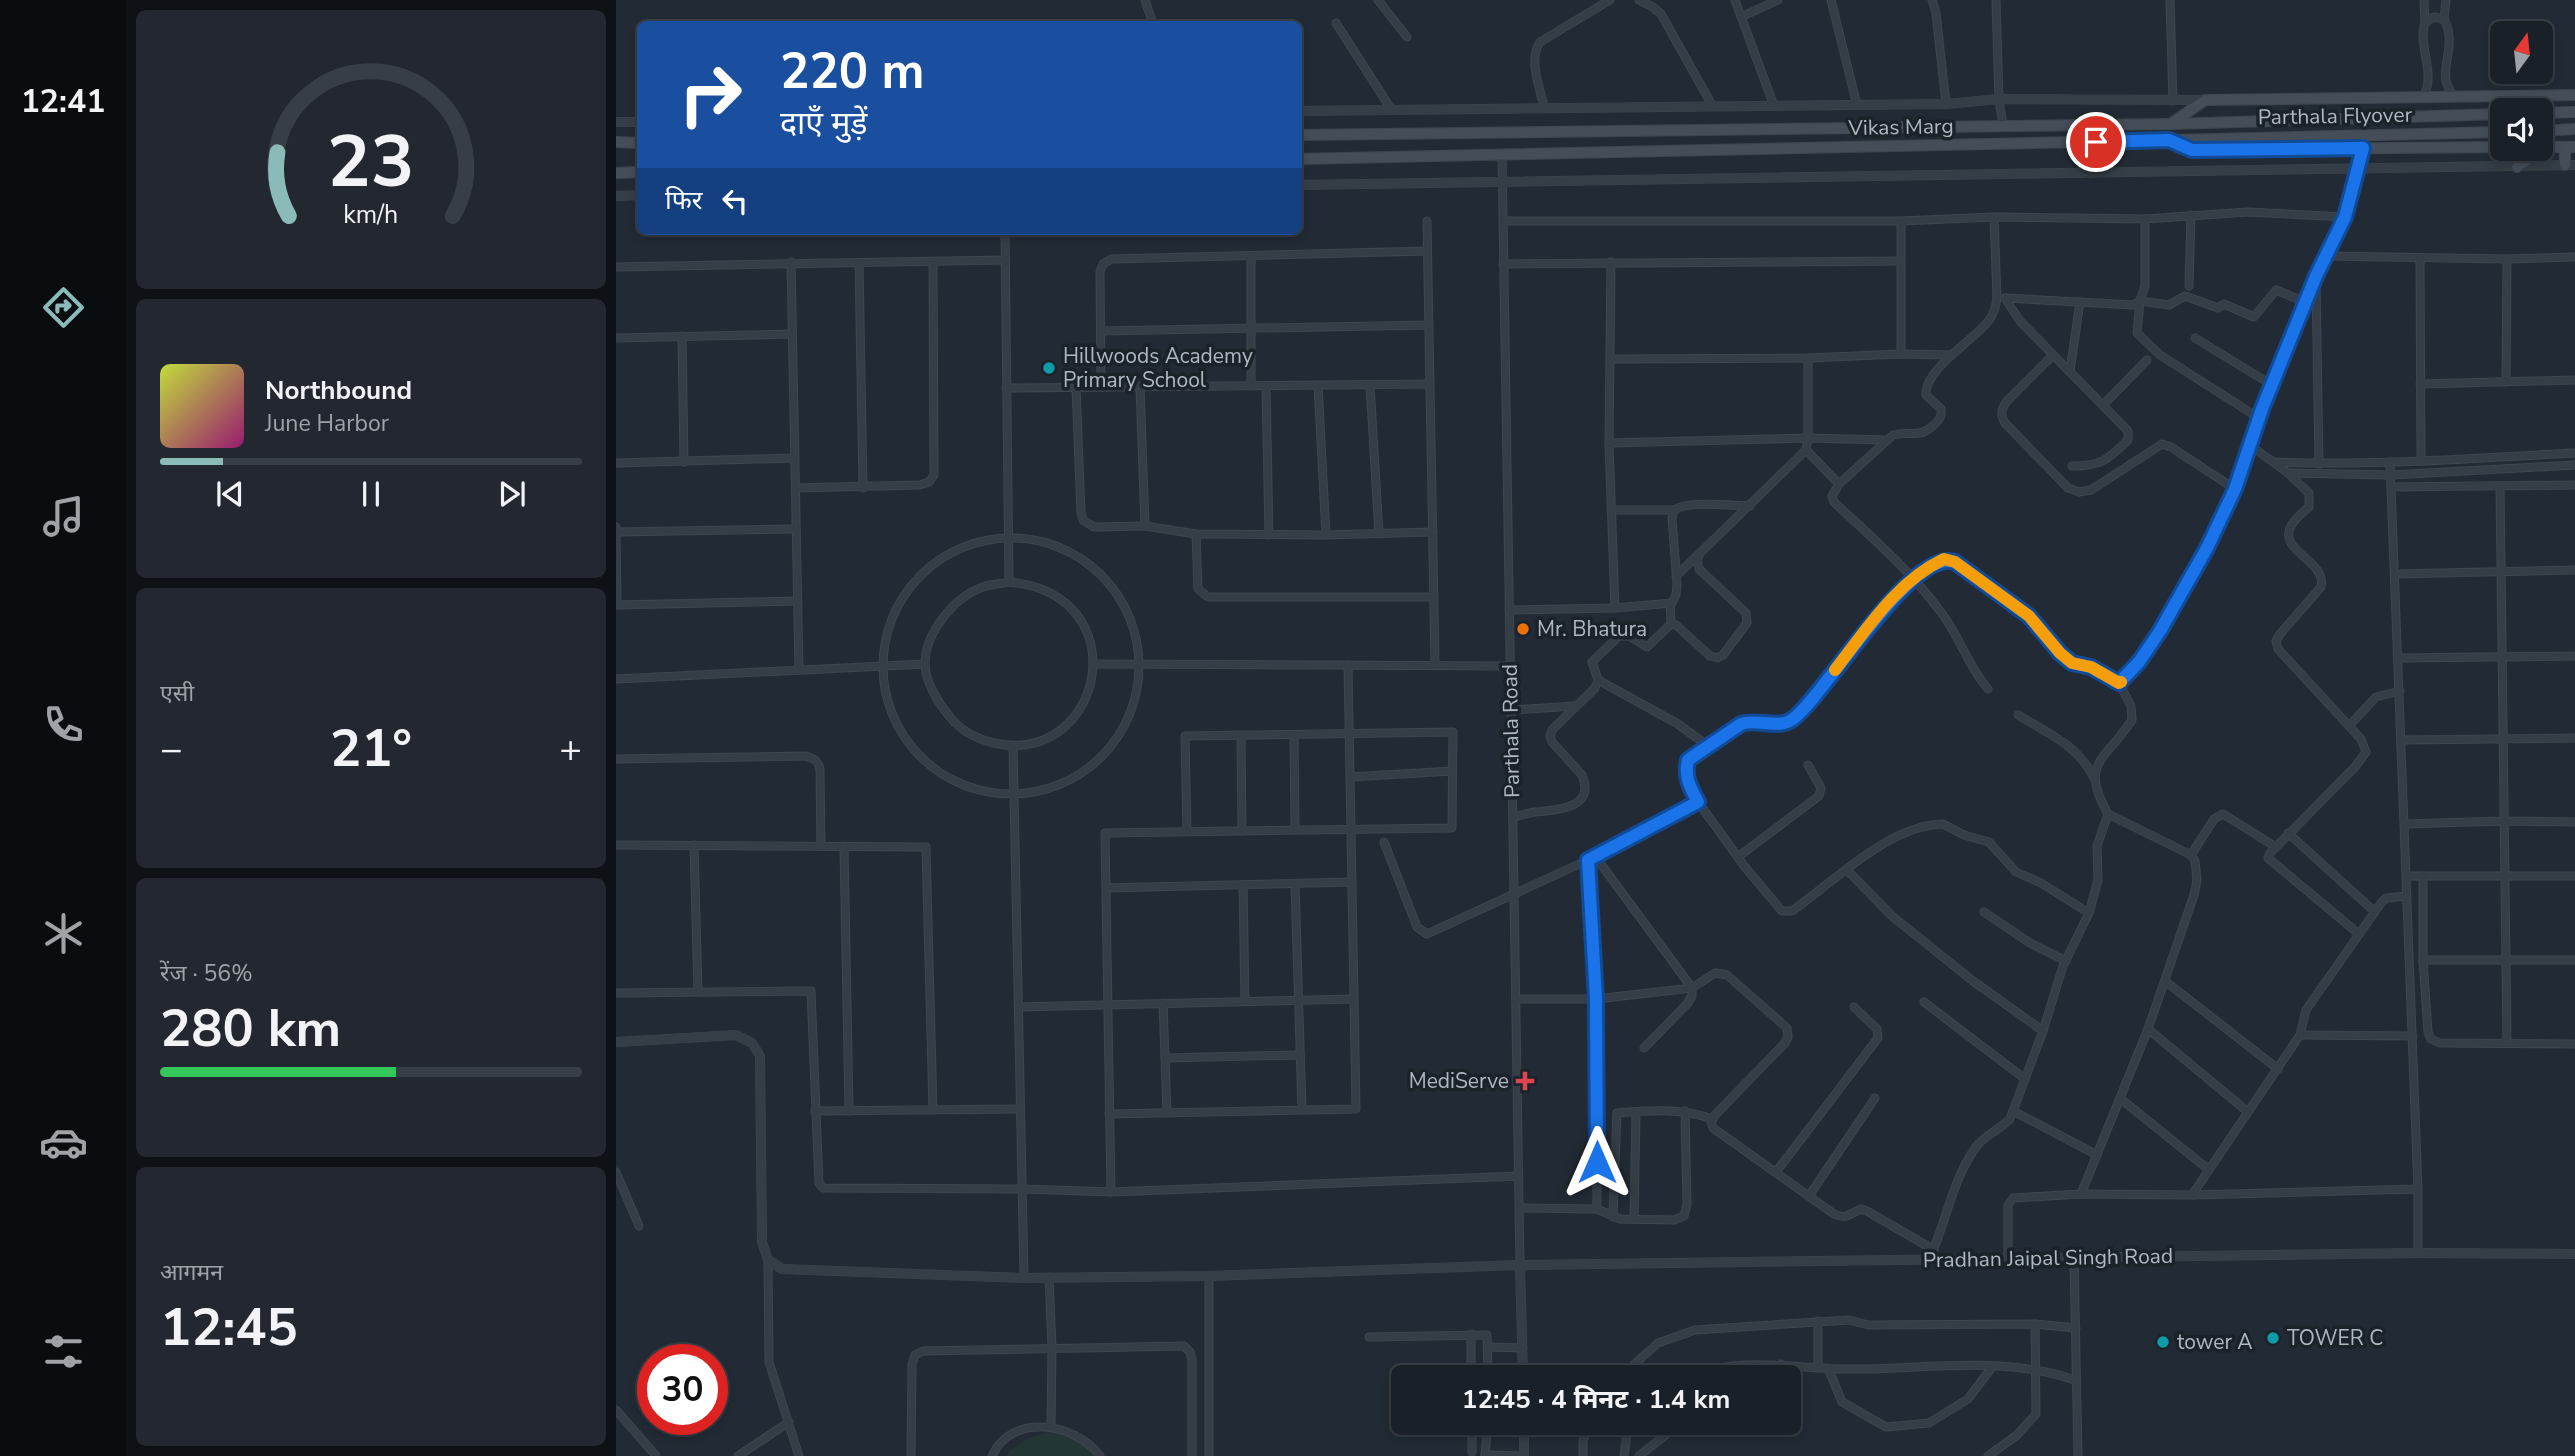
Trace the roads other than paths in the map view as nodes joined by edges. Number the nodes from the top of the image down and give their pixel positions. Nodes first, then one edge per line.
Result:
1 (1145, 0) edge
2 (1378, 0) edge
3 (1610, 0) edge
4 (1639, 0) edge
5 (1735, 0) edge
6 (1778, 0) edge
7 (1831, 0) edge
8 (1932, 0) edge
9 (1996, 0) edge
10 (2170, 0) edge
11 (2424, 0) edge
12 (2446, 0) edge
13 (1741, 16) junction
14 (2444, 19) junction
15 (1152, 21) edge
16 (2426, 22) junction
17 (1336, 23) dead end
18 (1407, 37) dead end
19 (2446, 84) junction
20 (2426, 89) junction
21 (2575, 95) edge
22 (2455, 97) junction
23 (1999, 99) junction
24 (2205, 100) junction
25 (2173, 101) junction
26 (1945, 104) junction
27 (1712, 105) junction
28 (1857, 105) junction
29 (1774, 106) junction
30 (1544, 107) junction
31 (1391, 109) junction
32 (1302, 111) edge
33 (2575, 112) edge
34 (2553, 113) edge
35 (2490, 114) edge
36 (616, 122) edge
37 (637, 122) edge
38 (2171, 124) junction
39 (2003, 126) junction
40 (2575, 130) edge
41 (2553, 131) edge
42 (2490, 132) edge
43 (1302, 135) edge
44 (2169, 140) junction
45 (616, 142) edge
46 (637, 143) edge
47 (2490, 147) edge
48 (2570, 147) edge
49 (2363, 148) junction
50 (1502, 155) junction
51 (1302, 159) edge
52 (2525, 161) edge
53 (2570, 165) edge
54 (2517, 167) junction
55 (2359, 169) junction
56 (637, 172) edge
57 (616, 173) edge
58 (1502, 183) junction
59 (1302, 185) edge
60 (637, 195) edge
61 (616, 196) edge
62 (2191, 215) junction
63 (1994, 217) junction
64 (2345, 217) junction
65 (2145, 219) junction
66 (1427, 221) dead end
67 (1503, 221) junction
68 (1901, 221) junction
69 (1004, 235) edge
70 (1427, 251) junction
71 (1251, 256) junction
72 (2327, 256) junction
73 (2575, 257) edge
74 (2420, 258) junction
75 (2507, 259) junction
76 (1005, 260) junction
77 (1901, 261) junction
78 (791, 262) junction
79 (933, 262) junction
80 (1611, 262) junction
81 (859, 263) junction
82 (1503, 264) junction
83 (616, 267) edge
84 (2316, 276) junction
85 (2189, 286) dead end
86 (2001, 298) junction
87 (2140, 301) junction
88 (2080, 302) junction
89 (2305, 302) junction
90 (1429, 325) junction
91 (1251, 328) junction
92 (1101, 331) junction
93 (792, 334) junction
94 (682, 336) junction
95 (616, 338) edge
96 (2195, 338) dead end
97 (1901, 354) junction
98 (1951, 355) junction
99 (2053, 355) junction
100 (1808, 358) junction
101 (1610, 359) junction
102 (2147, 360) dead end
103 (2070, 371) junction
104 (2575, 380) edge
105 (2506, 382) junction
106 (1370, 384) junction
107 (1430, 384) junction
108 (2420, 384) junction
109 (1318, 385) junction
110 (2272, 385) junction
111 (1251, 386) junction
112 (1266, 386) junction
113 (1076, 387) junction
114 (1101, 387) junction
115 (1140, 387) junction
116 (1006, 388) junction
117 (2103, 405) junction
118 (2259, 418) junction
119 (1808, 438) junction
120 (1886, 440) junction
121 (1609, 443) junction
122 (2250, 445) junction
123 (1806, 450) junction
124 (2575, 453) edge
125 (795, 458) junction
126 (2272, 461) junction
127 (2421, 461) junction
128 (684, 462) junction
129 (2390, 462) junction
130 (616, 463) edge
131 (2319, 464) junction
132 (2575, 465) edge
133 (2072, 466) dead end
134 (2288, 473) junction
135 (2391, 475) junction
136 (1839, 484) junction
137 (2575, 485) edge
138 (2500, 486) junction
139 (2392, 487) junction
140 (795, 488) junction
141 (863, 488) junction
142 (2235, 489) junction
143 (1750, 506) junction
144 (1611, 510) junction
145 (1674, 510) junction
146 (1145, 526) junction
147 (796, 529) junction
148 (616, 530) edge
149 (1433, 532) junction
150 (1196, 534) junction
151 (1379, 534) junction
152 (1269, 535) junction
153 (1326, 535) junction
154 (1008, 537) junction
155 (1700, 553) junction
156 (2575, 570) edge
157 (2501, 572) junction
158 (2395, 574) junction
159 (1676, 576) junction
160 (1915, 578) junction
161 (1009, 582) junction
162 (1434, 597) junction
163 (798, 601) junction
164 (1670, 603) junction
165 (1615, 608) junction
166 (1509, 610) junction
167 (1671, 624) junction
168 (2575, 656) edge
169 (2502, 657) junction
170 (2399, 658) junction
171 (925, 664) junction
172 (1094, 664) junction
173 (1141, 664) junction
174 (1348, 665) junction
175 (1435, 665) junction
176 (881, 666) junction
177 (1510, 666) junction
178 (799, 670) junction
179 (616, 679) edge
180 (1598, 680) junction
181 (2119, 683) junction
182 (1988, 689) dead end
183 (2400, 691) junction
184 (1576, 706) junction
185 (1511, 710) junction
186 (2018, 715) dead end
187 (2349, 726) junction
188 (1349, 734) junction
189 (1241, 735) junction
190 (1294, 735) junction
191 (2502, 738) junction
192 (2575, 738) edge
193 (2402, 740) junction
194 (1013, 746) junction
195 (1708, 746) junction
196 (616, 759) edge
197 (1808, 765) dead end
198 (1453, 771) junction
199 (1350, 777) junction
200 (2094, 779) junction
201 (1014, 795) junction
202 (1698, 802) junction
203 (2108, 814) junction
204 (1513, 817) junction
205 (2504, 821) junction
206 (2575, 822) edge
207 (2405, 824) junction
208 (1296, 830) junction
209 (1351, 830) junction
210 (1242, 831) junction
211 (1187, 832) junction
212 (2288, 834) junction
213 (1384, 842) dead end
214 (616, 845) edge
215 (694, 845) junction
216 (821, 846) junction
217 (844, 846) junction
218 (2276, 847) junction
219 (2191, 855) junction
220 (1738, 857) junction
221 (1591, 858) junction
222 (1847, 870) junction
223 (2407, 876) junction
224 (2423, 876) junction
225 (2505, 876) junction
226 (2575, 876) edge
227 (1352, 882) junction
228 (1296, 884) junction
229 (1243, 885) junction
230 (1106, 888) junction
231 (1514, 893) junction
232 (2407, 896) junction
233 (1984, 912) dead end
234 (2375, 912) junction
235 (2089, 913) junction
236 (2358, 934) junction
237 (2423, 960) junction
238 (2506, 960) junction
239 (2575, 960) edge
240 (2066, 961) junction
241 (2165, 981) junction
242 (1692, 988) junction
243 (698, 992) junction
244 (616, 993) edge
245 (1354, 999) junction
246 (1516, 999) junction
247 (1596, 999) junction
248 (1298, 1000) junction
249 (1245, 1001) junction
250 (1923, 1002) dead end
251 (1163, 1003) junction
252 (1108, 1004) junction
253 (1018, 1007) junction
254 (1854, 1007) dead end
255 (2148, 1029) junction
256 (2043, 1031) junction
257 (2300, 1035) junction
258 (2413, 1036) junction
259 (616, 1042) edge
260 (2507, 1043) junction
261 (2575, 1044) edge
262 (1644, 1048) dead end
263 (1300, 1055) junction
264 (1165, 1058) junction
265 (2278, 1069) junction
266 (2025, 1079) junction
267 (1875, 1098) dead end
268 (2121, 1099) junction
269 (1021, 1109) junction
270 (933, 1110) junction
271 (1302, 1110) junction
272 (815, 1111) junction
273 (849, 1111) junction
274 (1685, 1111) junction
275 (2013, 1111) junction
276 (1167, 1112) junction
277 (1636, 1112) junction
278 (2248, 1112) junction
279 (1110, 1114) junction
280 (1713, 1119) junction
281 (2097, 1155) junction
282 (2209, 1170) junction
283 (616, 1172) edge
284 (1776, 1172) junction
285 (1519, 1176) junction
286 (1023, 1189) junction
287 (2418, 1189) junction
288 (1111, 1192) junction
289 (2081, 1194) junction
290 (2192, 1195) junction
291 (1809, 1196) junction
292 (1520, 1208) junction
293 (1597, 1209) junction
294 (1613, 1217) junction
295 (1634, 1219) junction
296 (639, 1226) dead end
297 (1934, 1250) junction
298 (2418, 1253) junction
299 (2575, 1254) edge
300 (2008, 1258) junction
301 (2074, 1258) junction
302 (768, 1260) junction
303 (1929, 1260) junction
304 (1520, 1265) junction
305 (1209, 1276) junction
306 (1049, 1277) junction
307 (1024, 1278) junction
308 (1818, 1321) junction
309 (2035, 1324) junction
310 (2076, 1328) junction
311 (1471, 1334) junction
312 (1369, 1337) dead end
313 (1052, 1347) junction
314 (1489, 1347) junction
315 (1523, 1348) junction
316 (1781, 1364) joint
317 (1471, 1365) edge
318 (1488, 1365) edge
319 (1523, 1365) edge
320 (1633, 1365) edge
321 (1763, 1365) edge
322 (1818, 1367) junction
323 (1992, 1367) junction
324 (1828, 1368) junction
325 (2035, 1368) junction
326 (2077, 1381) junction
327 (616, 1410) edge
328 (789, 1422) junction
329 (1051, 1426) junction
330 (1471, 1435) edge
331 (1487, 1435) edge
332 (1524, 1435) edge
333 (1585, 1435) edge
334 (1627, 1435) edge
335 (1665, 1435) edge
336 (1469, 1454) edge
337 (656, 1456) edge
338 (738, 1456) edge
339 (799, 1456) edge
340 (911, 1456) edge
341 (992, 1456) edge
342 (1100, 1456) edge
343 (1192, 1456) edge
344 (1209, 1456) edge
345 (1485, 1456) edge
346 (1524, 1456) edge
347 (1583, 1456) edge
348 (1624, 1456) edge
349 (1639, 1456) edge
350 (1988, 1456) edge
351 (2078, 1456) edge

1 - 15 street
2 - 18 street
3 - 30 street
4 - 27 street
5 - 13 street
6 - 13 street
7 - 28 street
8 - 26 street
9 - 23 street
10 - 25 street
11 - 16 street
12 - 14 street
13 - 29 street
14 - 16 street
14 - 19 street
16 - 20 street
17 - 31 street
19 - 20 street
19 - 20 street
19 - 22 street
20 - 22 main road
20 - 24 main road
21 - 22 main road
23 - 25 street
23 - 26 street
23 - 39 street
24 - 25 street
24 - 38 main road
26 - 28 street
27 - 29 street
27 - 30 street
28 - 29 street
30 - 31 street
31 - 32 street
33 - 34 main road
35 - 38 main road, Parthala Flyover
36 - 37 street
38 - 39 main road, Vikas Marg
39 - 43 main road, Vikas Marg
40 - 41 main road
42 - 44 main road, Parthala Flyover
44 - 49 main road, Vikas Marg
44 - 50 main road, Vikas Marg
45 - 46 main road
47 - 49 main road, Vikas Marg
48 - 53 main road
49 - 55 street
50 - 51 main road, Vikas Marg
50 - 58 street, Parthala Road
52 - 54 main road
53 - 54 street
54 - 55 street
55 - 58 street
55 - 64 street
56 - 57 main road
58 - 59 street
58 - 67 street, Parthala Road
60 - 61 street
62 - 64 street
62 - 65 street
62 - 85 street
63 - 65 street
63 - 68 street
63 - 86 street
64 - 72 street
65 - 87 street
66 - 70 street
67 - 68 street
67 - 82 street, Parthala Road
68 - 77 street
69 - 76 street
70 - 71 street
70 - 90 street
71 - 91 street
71 - 92 street
72 - 74 street
72 - 84 street
73 - 75 street
74 - 75 street
74 - 108 street
75 - 105 street
76 - 79 street
76 - 116 street
77 - 80 street
77 - 97 street
78 - 81 street
78 - 83 street
78 - 93 street
79 - 81 street
79 - 141 street
80 - 82 street
80 - 101 street
81 - 141 street
82 - 166 street, Parthala Road
84 - 89 street
84 - 131 street
86 - 88 street
86 - 98 street
86 - 99 street
87 - 88 street
87 - 89 street
87 - 118 street
88 - 103 street
89 - 110 street
90 - 91 street
90 - 107 street
91 - 92 street
91 - 111 street
92 - 114 street
93 - 94 street
93 - 125 street
94 - 95 street
94 - 128 street
96 - 110 street
97 - 98 street
97 - 100 street
98 - 120 street
99 - 103 street
99 - 142 street
100 - 101 street
100 - 119 street
101 - 121 street
102 - 117 street
103 - 117 street
104 - 105 street
105 - 108 street
106 - 107 street
106 - 109 street
106 - 151 street
107 - 149 street
108 - 127 street
109 - 112 street
109 - 153 street
110 - 118 street
111 - 112 street
111 - 115 street
112 - 152 street
113 - 114 street
113 - 116 street
113 - 146 street
114 - 115 street
115 - 146 street
116 - 154 street
117 - 133 street
118 - 122 street
119 - 120 street
119 - 121 street
119 - 123 street
120 - 136 street
121 - 144 street
122 - 126 street
122 - 142 street
123 - 136 street
123 - 143 street
124 - 127 street
125 - 128 street
125 - 140 street
126 - 131 street
126 - 134 street
127 - 129 street
128 - 130 street
129 - 131 street
129 - 135 street
132 - 135 street
134 - 135 street
134 - 187 street
135 - 139 street
136 - 160 street
137 - 138 street
138 - 139 street
138 - 157 street
139 - 158 street
140 - 141 street
140 - 147 street
142 - 181 street
143 - 145 street
143 - 155 street
144 - 145 street
144 - 165 street
145 - 159 street
146 - 150 street
147 - 148 street
147 - 163 street
148 - 163 street
149 - 151 street
149 - 162 street
150 - 152 street
150 - 162 street
151 - 153 street
152 - 153 street
154 - 161 street
154 - 173 street
154 - 176 street
155 - 159 street
155 - 167 street
156 - 157 street
157 - 158 street
157 - 169 street
158 - 170 street
159 - 164 street
160 - 181 street
160 - 182 street
160 - 195 street
161 - 171 street
161 - 172 street
162 - 175 street
163 - 178 street
164 - 165 street
164 - 167 street
165 - 166 street
166 - 177 street, Parthala Road
167 - 180 street
168 - 169 street
169 - 170 street
169 - 191 street
170 - 183 street
171 - 176 street
171 - 194 street
172 - 173 street
172 - 194 street
173 - 174 street
173 - 201 street
174 - 175 street
174 - 188 street
175 - 177 street
176 - 178 street
176 - 201 street
177 - 185 street, Parthala Road
178 - 179 street
180 - 184 street
180 - 195 street
181 - 200 street
183 - 187 street
183 - 193 street
184 - 185 street
184 - 204 street
185 - 204 street, Parthala Road
186 - 200 street
187 - 212 street
188 - 190 street
188 - 198 street
188 - 199 street
189 - 190 street
189 - 210 street
189 - 211 street
190 - 208 street
191 - 192 street
191 - 193 street
191 - 205 street
193 - 207 street
194 - 201 street
195 - 202 street
196 - 216 street
197 - 220 street
198 - 199 street
198 - 209 street
199 - 209 street
200 - 203 street
201 - 253 street
202 - 220 street
202 - 221 street
203 - 219 street
203 - 235 street
204 - 231 street, Parthala Road
205 - 206 street
205 - 207 street
205 - 225 street
207 - 223 street
208 - 209 street
208 - 210 street
209 - 227 street
210 - 211 street
211 - 230 street
212 - 218 street
212 - 234 street
213 - 231 street
214 - 215 street
215 - 216 street
215 - 243 street
216 - 217 street
217 - 270 street
217 - 273 street
218 - 219 street
218 - 236 street
219 - 241 street
220 - 222 street
221 - 231 street
221 - 242 street
221 - 247 street
222 - 235 street
222 - 256 street
223 - 224 street
223 - 232 street
224 - 225 street
224 - 237 street
225 - 226 street
225 - 238 street
227 - 228 street
227 - 245 street
228 - 229 street
228 - 248 street
229 - 230 street
229 - 249 street
230 - 252 street
231 - 246 street, Parthala Road
232 - 234 street
232 - 258 street
233 - 240 street
234 - 236 street
235 - 240 street
236 - 257 street
237 - 238 street
237 - 260 street
238 - 239 street
238 - 260 street
240 - 256 street
241 - 255 street
241 - 265 street
242 - 247 street
242 - 262 street
242 - 280 street
243 - 244 street
243 - 272 street
245 - 248 street
245 - 271 street
246 - 247 street
246 - 285 street, Parthala Road
247 - 293 street
248 - 249 street
248 - 263 street
249 - 251 street
250 - 266 street
251 - 252 street
251 - 264 street
252 - 253 street
252 - 279 street
253 - 269 street
254 - 284 street
255 - 268 street
255 - 278 street
256 - 266 street
257 - 258 street
257 - 265 street
258 - 287 street
259 - 302 street
260 - 261 street
263 - 264 street
263 - 271 street
264 - 276 street
265 - 278 street
266 - 275 street
267 - 291 street
268 - 281 street
268 - 282 street
269 - 270 street
269 - 286 street
270 - 273 street
271 - 276 street
272 - 273 street
272 - 286 street
274 - 277 street
274 - 280 street
274 - 295 street
275 - 281 street
275 - 297 street
276 - 279 street
277 - 294 street
277 - 295 street
278 - 282 street
279 - 288 street
280 - 284 street
281 - 289 street
282 - 290 street
283 - 296 street
284 - 291 street
285 - 288 street
285 - 292 street, Parthala Road
286 - 288 street
286 - 307 street
287 - 290 street
287 - 298 street
289 - 290 street
289 - 300 street
291 - 297 street
292 - 293 street
292 - 304 street, Parthala Road
293 - 294 street
294 - 295 street
297 - 303 street
298 - 299 street, Pradhan Jaipal Singh Road
298 - 301 street, Pradhan Jaipal Singh Road
300 - 301 street, Pradhan Jaipal Singh Road
300 - 303 street, Pradhan Jaipal Singh Road
301 - 310 street
302 - 307 street, Pradhan Jaipal Singh Road
302 - 328 street
303 - 304 street, Pradhan Jaipal Singh Road
304 - 305 street, Pradhan Jaipal Singh Road
304 - 315 street
305 - 306 street, Pradhan Jaipal Singh Road
305 - 344 street
306 - 307 street, Pradhan Jaipal Singh Road
306 - 313 street
308 - 309 street
308 - 320 street
308 - 322 street
309 - 310 street
309 - 325 street
310 - 326 street
311 - 312 street
311 - 314 street
311 - 317 street
313 - 329 street
313 - 340 street
313 - 343 street
314 - 315 street
314 - 318 street
315 - 319 street
316 - 321 street
316 - 322 street
322 - 324 street
323 - 324 street
323 - 324 street
323 - 325 street
325 - 326 street
325 - 350 street
326 - 351 street
327 - 337 street
328 - 338 street
328 - 339 street
329 - 341 street
329 - 342 street
330 - 336 street
331 - 345 street
332 - 346 street
333 - 347 street
334 - 348 street
335 - 349 street
336 - 345 street
345 - 346 street

